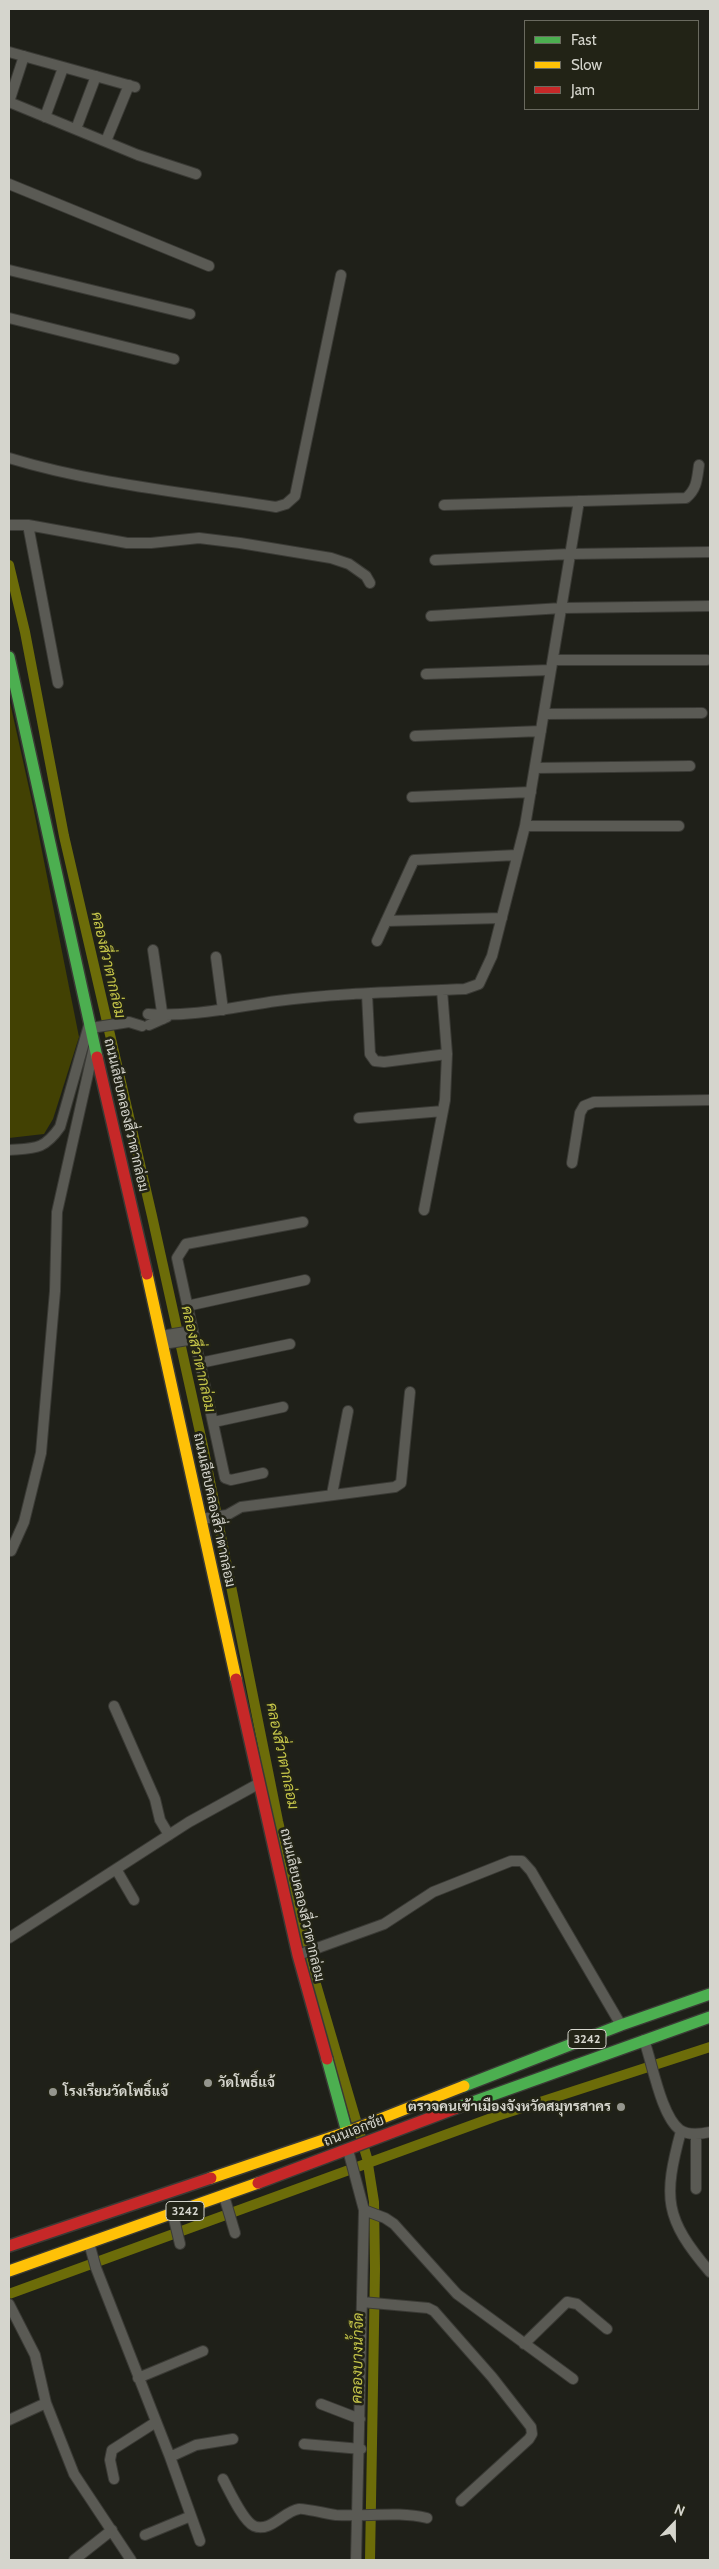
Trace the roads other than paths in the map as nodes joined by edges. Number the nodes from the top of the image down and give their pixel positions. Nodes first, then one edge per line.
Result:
1 (9, 52) edge
2 (24, 56) junction
3 (63, 68) junction
4 (96, 76) junction
5 (9, 102) edge
6 (45, 117) junction
7 (76, 129) junction
8 (106, 141) junction
9 (196, 174) dead end
10 (9, 184) edge
11 (209, 266) dead end
12 (9, 270) edge
13 (340, 275) dead end
14 (190, 314) dead end
15 (9, 318) edge
16 (174, 359) dead end
17 (9, 458) edge
18 (699, 466) dead end
19 (579, 501) junction
20 (444, 505) dead end
21 (11, 525) edge
22 (28, 525) junction
23 (710, 552) edge
24 (570, 554) junction
25 (436, 560) dead end
26 (370, 583) dead end
27 (710, 606) edge
28 (562, 608) junction
29 (431, 616) dead end
30 (9, 657) edge
31 (707, 660) dead end
32 (552, 665) junction
33 (426, 674) dead end
34 (58, 683) dead end
35 (702, 713) dead end
36 (544, 714) junction
37 (542, 732) junction
38 (415, 736) dead end
39 (690, 766) dead end
40 (535, 768) junction
41 (531, 792) junction
42 (412, 797) dead end
43 (525, 826) junction
44 (679, 826) dead end
45 (518, 855) junction
46 (502, 918) junction
47 (386, 921) junction
48 (377, 941) dead end
49 (153, 950) dead end
50 (216, 957) dead end
51 (442, 990) junction
52 (367, 994) junction
53 (222, 1010) junction
54 (165, 1016) junction
55 (90, 1026) junction
56 (94, 1044) junction
57 (447, 1054) junction
58 (710, 1100) edge
59 (443, 1111) junction
60 (358, 1118) dead end
61 (9, 1150) edge
62 (572, 1163) dead end
63 (424, 1210) dead end
64 (303, 1222) dead end
65 (305, 1280) dead end
66 (187, 1306) junction
67 (189, 1336) junction
68 (166, 1339) junction
69 (290, 1344) dead end
70 (200, 1363) junction
71 (410, 1392) dead end
72 (283, 1407) dead end
73 (348, 1411) dead end
74 (214, 1422) junction
75 (263, 1473) dead end
76 (332, 1494) junction
77 (206, 1518) junction
78 (11, 1551) dead end
79 (114, 1706) dead end
80 (258, 1784) junction
81 (169, 1834) junction
82 (116, 1869) junction
83 (134, 1900) dead end
84 (9, 1938) edge
85 (301, 1954) junction
86 (710, 1994) edge
87 (710, 2017) edge
88 (621, 2025) junction
89 (646, 2044) junction
90 (350, 2131) junction
91 (681, 2132) junction
92 (710, 2132) edge
93 (696, 2134) junction
94 (352, 2151) junction
95 (696, 2189) dead end
96 (224, 2196) junction
97 (368, 2211) junction
98 (173, 2215) junction
99 (233, 2228) dead end
100 (178, 2238) dead end
101 (89, 2243) junction
102 (9, 2246) edge
103 (9, 2271) edge
104 (710, 2272) edge
105 (365, 2302) junction
106 (9, 2304) edge
107 (607, 2328) dead end
108 (524, 2344) junction
109 (203, 2350) dead end
110 (138, 2378) junction
111 (572, 2379) dead end
112 (46, 2403) junction
113 (321, 2404) dead end
114 (360, 2419) junction
115 (9, 2420) edge
116 (156, 2422) junction
117 (233, 2438) dead end
118 (304, 2444) dead end
119 (360, 2449) junction
120 (170, 2457) junction
121 (114, 2479) dead end
122 (223, 2479) dead end
123 (461, 2501) dead end
124 (361, 2515) junction
125 (191, 2516) junction
126 (427, 2518) dead end
127 (112, 2530) junction
128 (144, 2535) dead end
129 (200, 2541) dead end
130 (74, 2560) edge
131 (131, 2560) edge
132 (356, 2560) edge

1 - 2 street
2 - 3 street
2 - 5 street
3 - 4 street
3 - 6 street
4 - 7 street
4 - 8 street
5 - 6 street
6 - 7 street
7 - 8 street
8 - 9 street
10 - 11 street
12 - 14 street
13 - 17 street
15 - 16 street
18 - 19 street
19 - 20 street
19 - 24 street
21 - 22 street
22 - 26 street
22 - 34 street
23 - 24 street
24 - 25 street
24 - 28 street
27 - 28 street
28 - 29 street
28 - 32 street
30 - 55 street, ถนนเลียบคลองสี่วาตากล่อม
31 - 32 street
32 - 33 street
32 - 36 street
35 - 36 street
36 - 37 street
37 - 38 street
37 - 40 street
39 - 40 street
40 - 41 street
41 - 42 street
41 - 43 street
43 - 44 street
43 - 45 street
45 - 46 street
45 - 47 street
46 - 47 street
46 - 51 street
47 - 48 street
49 - 54 street
50 - 53 street
51 - 52 street
51 - 57 street
52 - 53 street
52 - 57 street
53 - 54 street
54 - 55 street
55 - 56 street, ถนนเลียบคลองสี่วาตากล่อม
55 - 61 street
56 - 68 street, ถนนเลียบคลองสี่วาตากล่อม
56 - 78 street
57 - 59 street
58 - 62 street
59 - 60 street
59 - 63 street
64 - 66 street
65 - 66 street
66 - 67 street
67 - 68 street
67 - 70 street
68 - 77 street, ถนนเลียบคลองสี่วาตากล่อม
69 - 70 street
70 - 74 street
71 - 76 street
72 - 74 street
73 - 76 street
74 - 75 street
76 - 77 street
77 - 80 street, ถนนเลียบคลองสี่วาตากล่อม
79 - 81 street
80 - 81 street
80 - 85 street, ถนนเลียบคลองสี่วาตากล่อม
81 - 82 street
82 - 83 street
82 - 84 street
85 - 88 street
85 - 90 street, ถนนเลียบคลองสี่วาตากล่อม
86 - 88 street, ถนนเอกชัย / 3242
87 - 89 street, ถนนเอกชัย / 3242
88 - 90 street, ถนนเอกชัย / 3242
89 - 91 street
89 - 94 street, ถนนเอกชัย / 3242
90 - 102 street, ถนนเอกชัย / 3242
91 - 93 street
91 - 104 street
92 - 93 street
93 - 95 street
94 - 96 street, ถนนเอกชัย / 3242
94 - 97 street
96 - 98 street, ถนนเอกชัย / 3242
96 - 99 street
97 - 105 street
97 - 108 street
98 - 100 street
98 - 101 street, ถนนเอกชัย / 3242
101 - 103 street, ถนนเอกชัย / 3242
101 - 110 street
105 - 114 street
105 - 123 street
106 - 112 street
107 - 108 street
108 - 111 street
109 - 110 street
110 - 116 street
112 - 115 street
112 - 127 street
113 - 114 street
114 - 119 street
116 - 120 street
116 - 121 street
117 - 120 street
118 - 119 street
119 - 124 street
120 - 125 street
122 - 124 street
124 - 126 street
124 - 132 street
125 - 128 street
125 - 129 street
127 - 130 street
127 - 131 street

